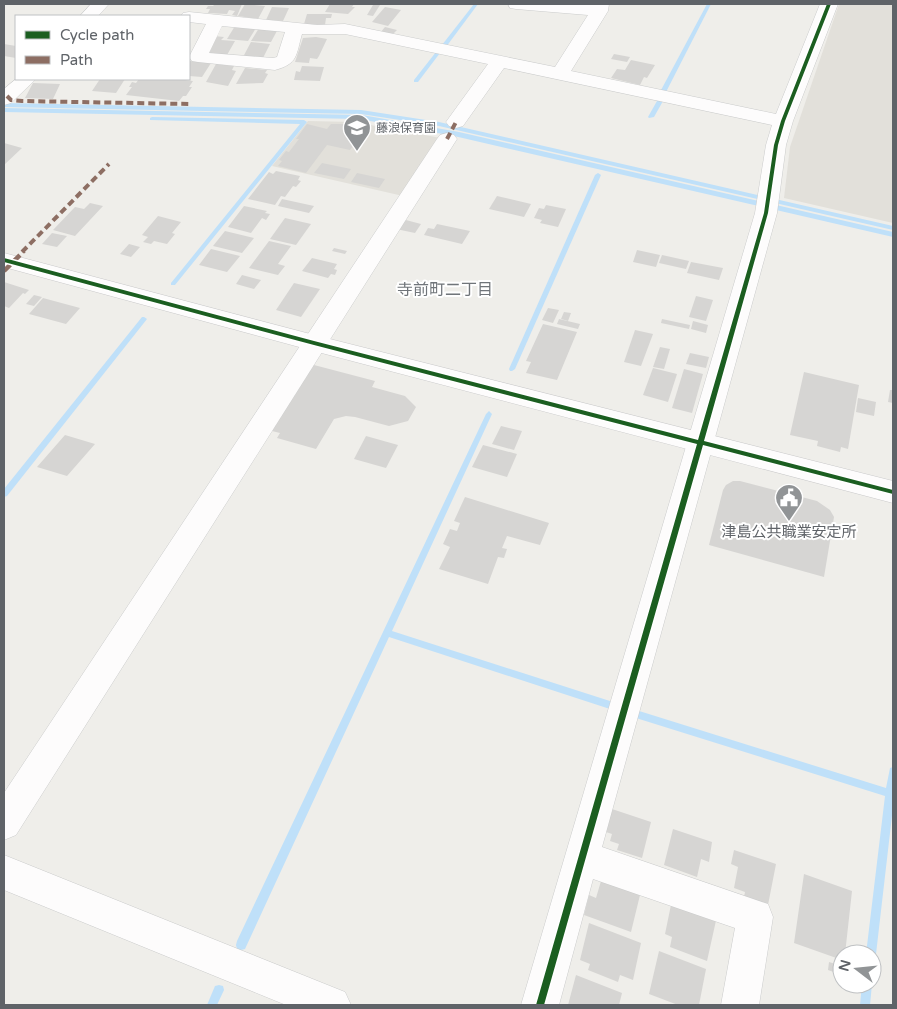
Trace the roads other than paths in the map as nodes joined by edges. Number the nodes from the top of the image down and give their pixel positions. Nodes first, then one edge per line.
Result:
1 (100, 4) edge
2 (206, 4) edge
3 (829, 4) edge
4 (527, 5) edge
5 (600, 7) edge
6 (91, 15) edge
7 (190, 15) edge
8 (190, 17) edge
9 (217, 19) junction
10 (296, 27) junction
11 (499, 62) junction
12 (559, 75) junction
13 (26, 80) edge
14 (4, 99) edge
15 (783, 121) junction
16 (4, 260) edge
17 (314, 343) junction
18 (701, 441) junction
19 (893, 492) edge
20 (4, 823) edge
21 (582, 858) junction
22 (4, 873) edge
23 (332, 1005) edge
24 (540, 1005) edge
25 (740, 1005) edge

1 - 6 street
2 - 7 street
3 - 15 street
4 - 5 street
5 - 12 street
8 - 9 street
9 - 10 street
9 - 10 street
10 - 11 street
11 - 12 street
11 - 17 street
12 - 15 street
13 - 14 street
15 - 18 street
16 - 17 street
17 - 18 street
17 - 20 street
18 - 19 street
18 - 21 street
21 - 24 street
21 - 25 street
22 - 23 street

